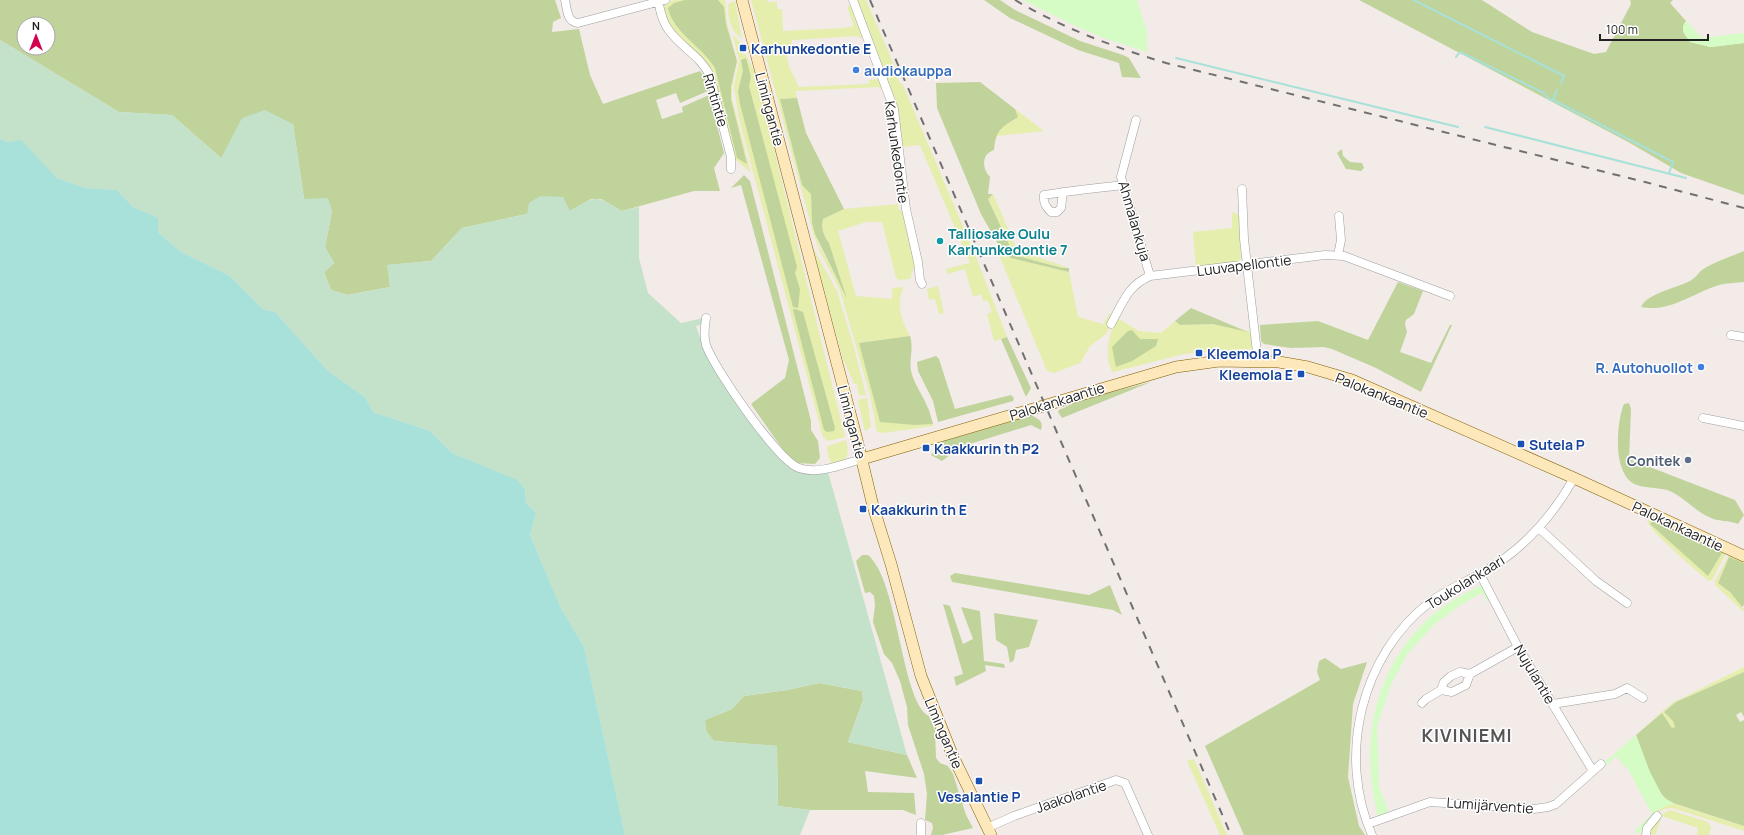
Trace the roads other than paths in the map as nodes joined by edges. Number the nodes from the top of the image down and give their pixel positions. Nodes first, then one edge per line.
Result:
1 (565, 0) edge
2 (742, 0) edge
3 (853, 0) edge
4 (660, 1) edge
5 (1136, 120) dead end
6 (732, 169) dead end
7 (1122, 185) junction
8 (1242, 189) dead end
9 (1063, 192) dead end
10 (1339, 216) dead end
11 (1338, 255) junction
12 (1247, 264) junction
13 (1150, 276) junction
14 (922, 284) dead end
15 (1450, 296) dead end
16 (706, 318) dead end
17 (1111, 324) dead end
18 (1731, 335) dead end
19 (1744, 337) edge
20 (1258, 361) junction
21 (1702, 418) dead end
22 (1744, 426) edge
23 (862, 459) junction
24 (1574, 478) junction
25 (1540, 528) junction
26 (1744, 556) edge
27 (1480, 574) junction
28 (1627, 603) dead end
29 (1518, 647) junction
30 (1470, 674) junction
31 (1442, 690) junction
32 (1643, 698) dead end
33 (1422, 703) dead end
34 (1553, 704) junction
35 (1601, 764) dead end
36 (1593, 771) junction
37 (1657, 816) dead end
38 (921, 823) dead end
39 (1368, 824) junction
40 (989, 832) edge
41 (920, 835) edge
42 (1148, 835) edge
43 (1372, 835) edge
44 (1646, 835) edge

1 - 4 street
2 - 23 main road, Limingantie
3 - 14 street, Karhunkedontie
4 - 6 street, Rintintie
5 - 7 street, Ahmalankuja
7 - 9 street
7 - 13 street, Ahmalankuja
8 - 12 street
10 - 11 street
11 - 12 street, Luuvapellontie
11 - 15 street, Luuvapellontie
12 - 13 street, Luuvapellontie
12 - 20 street
13 - 17 street
16 - 23 street
18 - 19 street
20 - 23 main road, Palokankaantie
20 - 24 main road, Palokankaantie
21 - 22 street
23 - 40 main road, Limingantie
24 - 25 street, Toukolankaari
24 - 26 main road, Palokankaantie
25 - 27 street, Toukolankaari
25 - 28 street
27 - 29 street, Nujulantie
27 - 39 street, Toukolankaari
29 - 30 street
29 - 34 street, Nujulantie
30 - 31 street
30 - 31 street
31 - 33 street
32 - 34 street
34 - 36 street, Nujulantie
35 - 36 street, Lumijärventie
36 - 39 street, Lumijärventie
37 - 44 street
38 - 41 street
39 - 43 street, Toukolankaari
40 - 42 street, Jaakolantie

